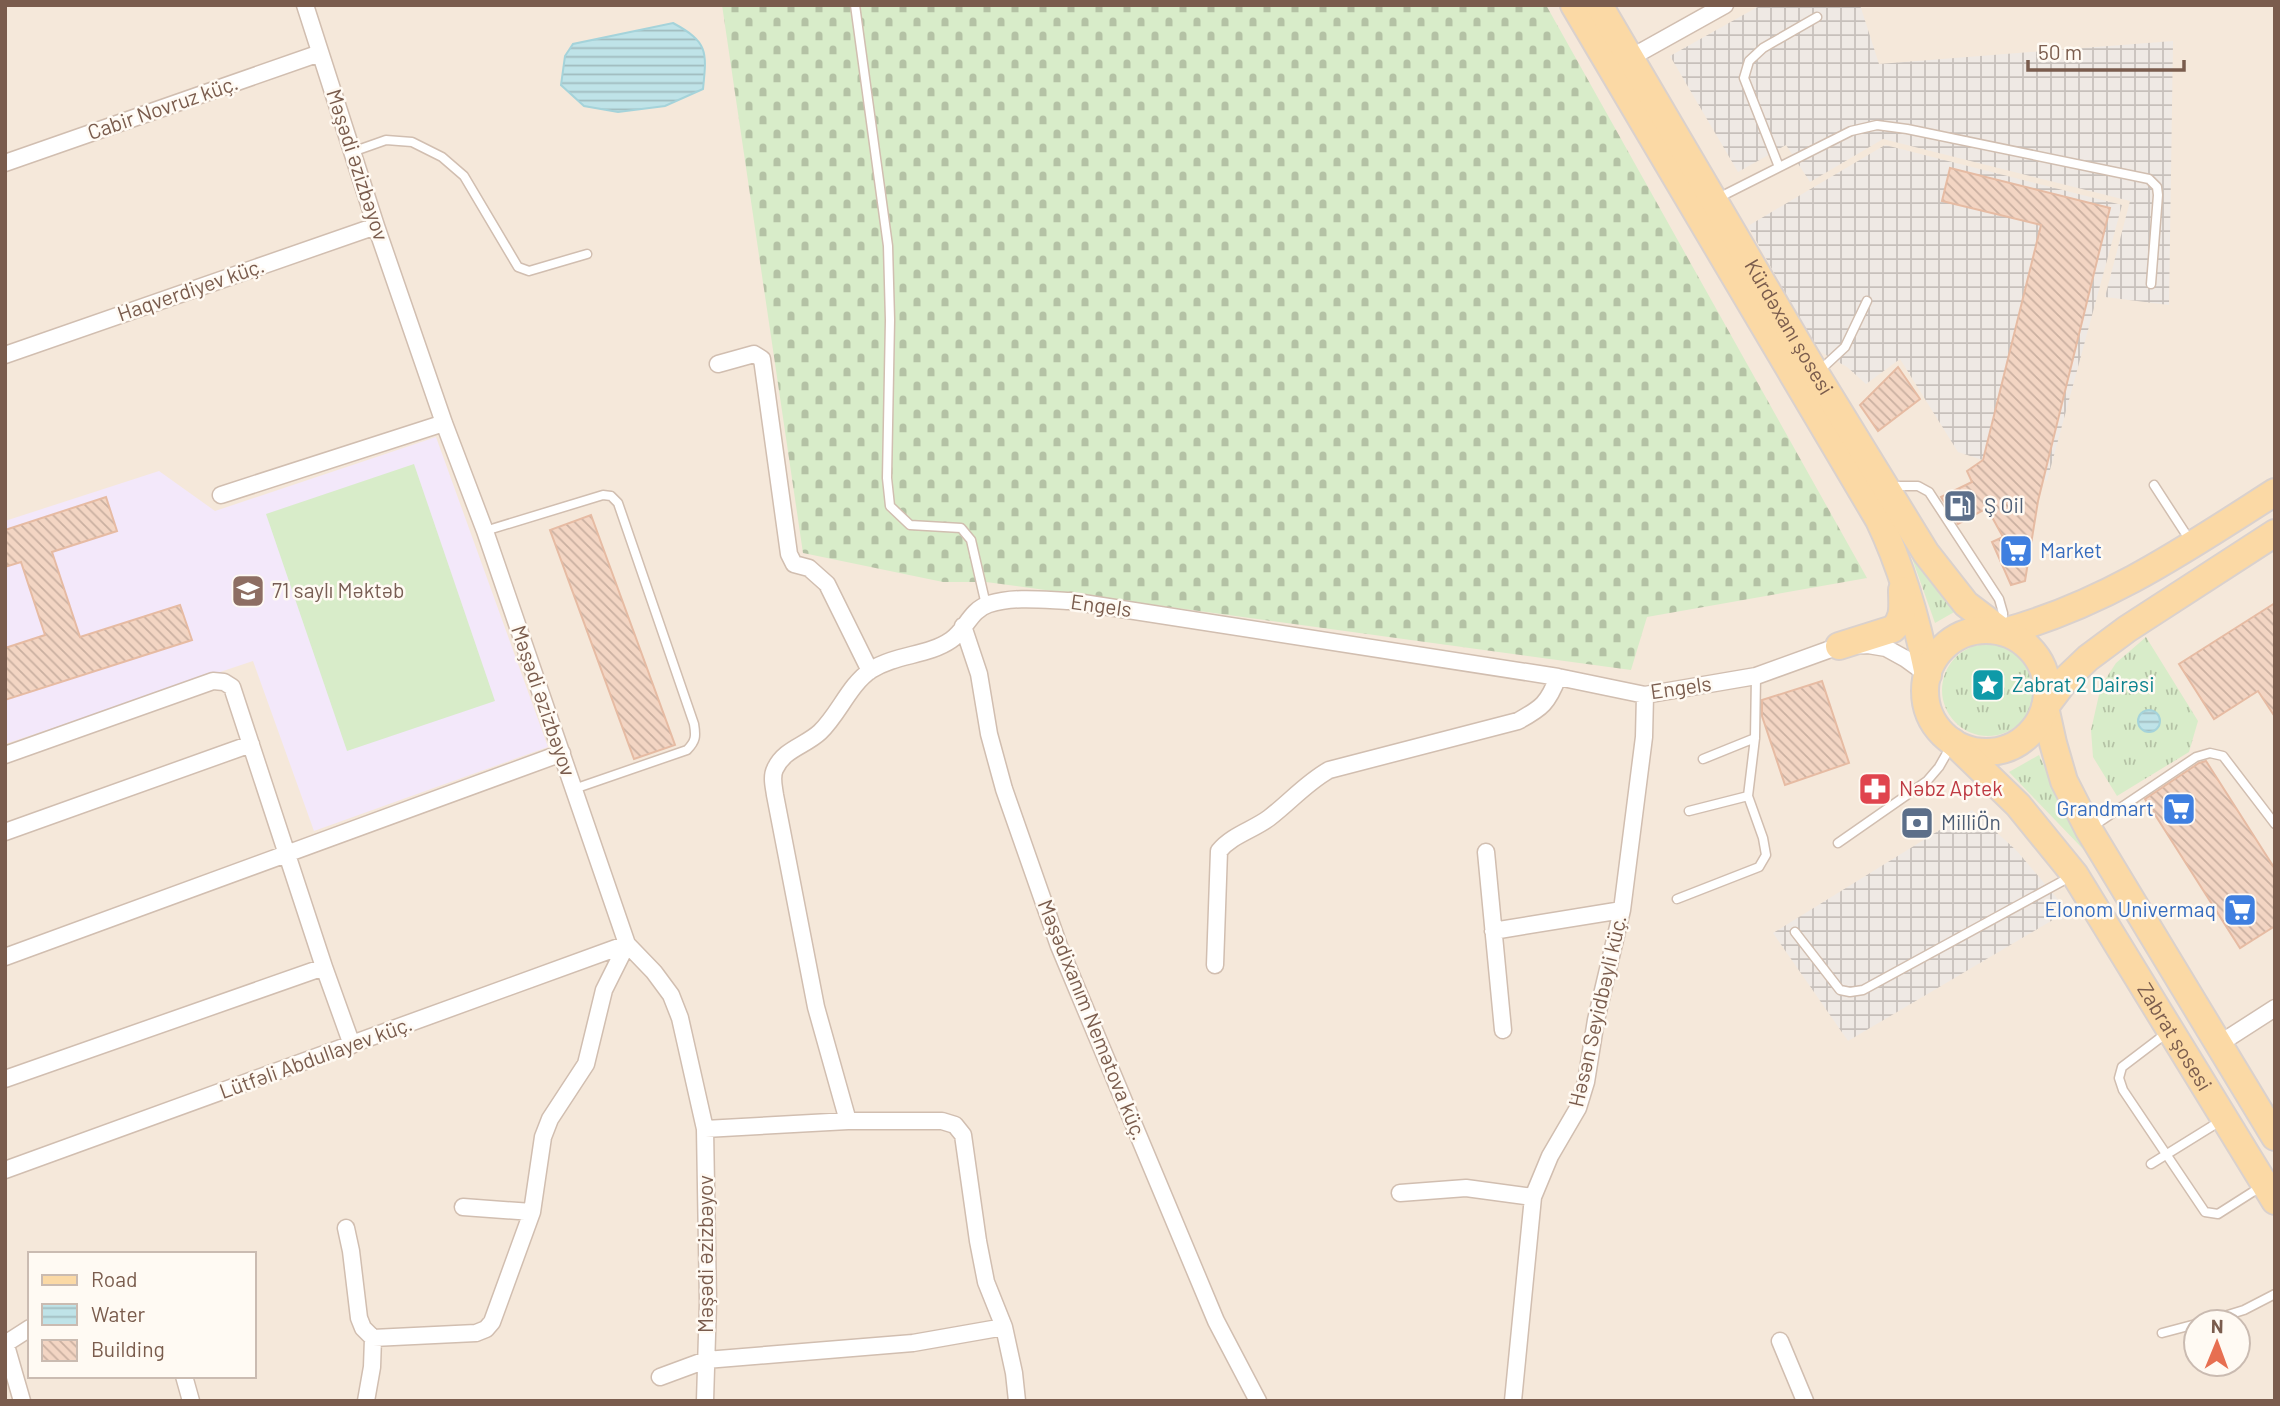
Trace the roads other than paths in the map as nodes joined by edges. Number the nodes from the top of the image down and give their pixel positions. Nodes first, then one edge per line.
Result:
1 (305, 5) edge
2 (855, 5) edge
3 (1574, 5) edge
4 (1599, 5) edge
5 (1725, 5) edge
6 (1817, 17) dead end
7 (320, 53) junction
8 (1630, 58) junction
9 (352, 152) junction
10 (5, 163) edge
11 (1779, 167) junction
12 (1715, 200) junction
13 (376, 226) junction
14 (587, 254) dead end
15 (2151, 284) dead end
16 (1867, 301) dead end
17 (5, 355) edge
18 (718, 364) dead end
19 (1816, 374) junction
20 (444, 423) junction
21 (2154, 485) dead end
22 (1886, 486) junction
23 (2275, 492) edge
24 (221, 495) dead end
25 (485, 531) junction
26 (2275, 533) edge
27 (2192, 545) junction
28 (1901, 571) junction
29 (986, 604) junction
30 (963, 626) junction
31 (2003, 632) junction
32 (1839, 646) junction
33 (870, 671) junction
34 (1927, 675) junction
35 (1756, 676) junction
36 (1558, 677) junction
37 (1645, 695) junction
38 (2046, 707) junction
39 (1755, 738) junction
40 (1953, 742) junction
41 (251, 744) junction
42 (562, 753) junction
43 (5, 755) edge
44 (1703, 759) dead end
45 (573, 789) junction
46 (1748, 796) junction
47 (1689, 811) dead end
48 (2275, 824) edge
49 (2089, 830) junction
50 (5, 832) edge
51 (1838, 843) dead end
52 (287, 852) junction
53 (1486, 852) dead end
54 (2075, 875) junction
55 (1678, 899) dead end
56 (1622, 910) junction
57 (1493, 930) junction
58 (1795, 932) dead end
59 (627, 944) junction
60 (5, 957) edge
61 (1215, 965) dead end
62 (324, 967) junction
63 (2275, 1008) edge
64 (1503, 1030) dead end
65 (2171, 1031) junction
66 (2219, 1044) junction
67 (352, 1045) junction
68 (5, 1079) edge
69 (2225, 1118) junction
70 (848, 1121) junction
71 (705, 1129) junction
72 (2275, 1137) edge
73 (2165, 1155) junction
74 (2151, 1164) dead end
75 (5, 1170) edge
76 (1400, 1193) dead end
77 (2270, 1193) edge
78 (1533, 1197) junction
79 (463, 1207) dead end
80 (532, 1212) junction
81 (346, 1228) dead end
82 (2275, 1294) edge
83 (2248, 1308) edge
84 (1004, 1327) junction
85 (2182, 1328) edge
86 (28, 1329) edge
87 (2162, 1333) dead end
88 (373, 1338) junction
89 (1780, 1340) dead end
90 (5, 1343) edge
91 (706, 1360) junction
92 (660, 1377) dead end
93 (185, 1378) edge
94 (22, 1401) edge
95 (191, 1401) edge
96 (366, 1401) edge
97 (705, 1401) edge
98 (1017, 1401) edge
99 (1258, 1401) edge
100 (1513, 1401) edge
101 (1804, 1401) edge

1 - 7 street, Məşədi Əzizbəyov
2 - 29 lane
3 - 28 main road
4 - 8 main road, Kürdəxanı şosesi
5 - 8 street
6 - 11 lane
7 - 9 street, Məşədi Əzizbəyov
7 - 10 street, Cabir Novruz küç.
8 - 12 main road, Kürdəxanı şosesi
9 - 13 street, Məşədi Əzizbəyov
9 - 14 lane
11 - 12 lane
11 - 15 lane
12 - 19 main road, Kürdəxanı şosesi
13 - 17 street, Haqverdiyev küç.
13 - 20 street, Məşədi Əzizbəyov
16 - 19 lane
18 - 33 street
19 - 22 main road, Kürdəxanı şosesi
20 - 24 street
20 - 25 street, Məşədi Əzizbəyov
21 - 27 lane
22 - 31 main road, Kürdəxanı şosesi
22 - 31 lane
23 - 27 main road
25 - 42 street, Məşədi Əzizbəyov
25 - 45 lane
26 - 38 main road
27 - 31 main road
28 - 32 main road
28 - 34 main road
29 - 30 street
29 - 36 street, Engels
30 - 33 street
30 - 99 street, Məşədixanım Nemətova küç.
31 - 34 main road
31 - 38 main road
32 - 34 street, Engels
32 - 35 street, Engels
33 - 70 street
34 - 40 main road
35 - 37 street, Engels
35 - 39 lane
36 - 37 street, Engels
36 - 61 street
37 - 56 street, Həsən Seyidbəyli küç.
38 - 40 main road
38 - 49 main road, Zabrat şosesi
39 - 44 lane
39 - 46 lane
40 - 51 lane
40 - 54 main road, Zabrat şosesi
41 - 43 street
41 - 50 street
41 - 52 street
42 - 45 street, Məşədi Əzizbəyov
42 - 52 street
45 - 59 street, Məşədi Əzizbəyov
46 - 47 lane
46 - 55 lane
48 - 49 lane
49 - 66 main road, Zabrat şosesi
52 - 60 street
52 - 62 street
53 - 57 street
54 - 58 lane
54 - 65 main road, Zabrat şosesi
56 - 57 street
56 - 78 street, Həsən Seyidbəyli küç.
57 - 64 street
59 - 67 street, Lütfəli Abdullayev küç.
59 - 71 street, Məşədi Əzizbəyov
59 - 80 street
62 - 67 street
62 - 68 street
63 - 66 street
65 - 69 main road, Zabrat şosesi
65 - 73 lane
66 - 72 main road, Zabrat şosesi
67 - 75 street, Lütfəli Abdullayev küç.
69 - 73 lane
69 - 77 main road, Zabrat şosesi
70 - 71 street
70 - 84 street
71 - 91 street, Məşədi Əzizbəyov
73 - 74 lane
73 - 77 lane
76 - 78 street
78 - 100 street, Həsən Seyidbəyli küç.
79 - 80 street
80 - 88 street
81 - 88 street
82 - 83 lane
84 - 91 street
84 - 98 street
85 - 87 lane
86 - 90 street
88 - 96 street
89 - 101 street
90 - 94 street
91 - 92 street
91 - 97 street, Məşədi Əzizbəyov
93 - 95 street

